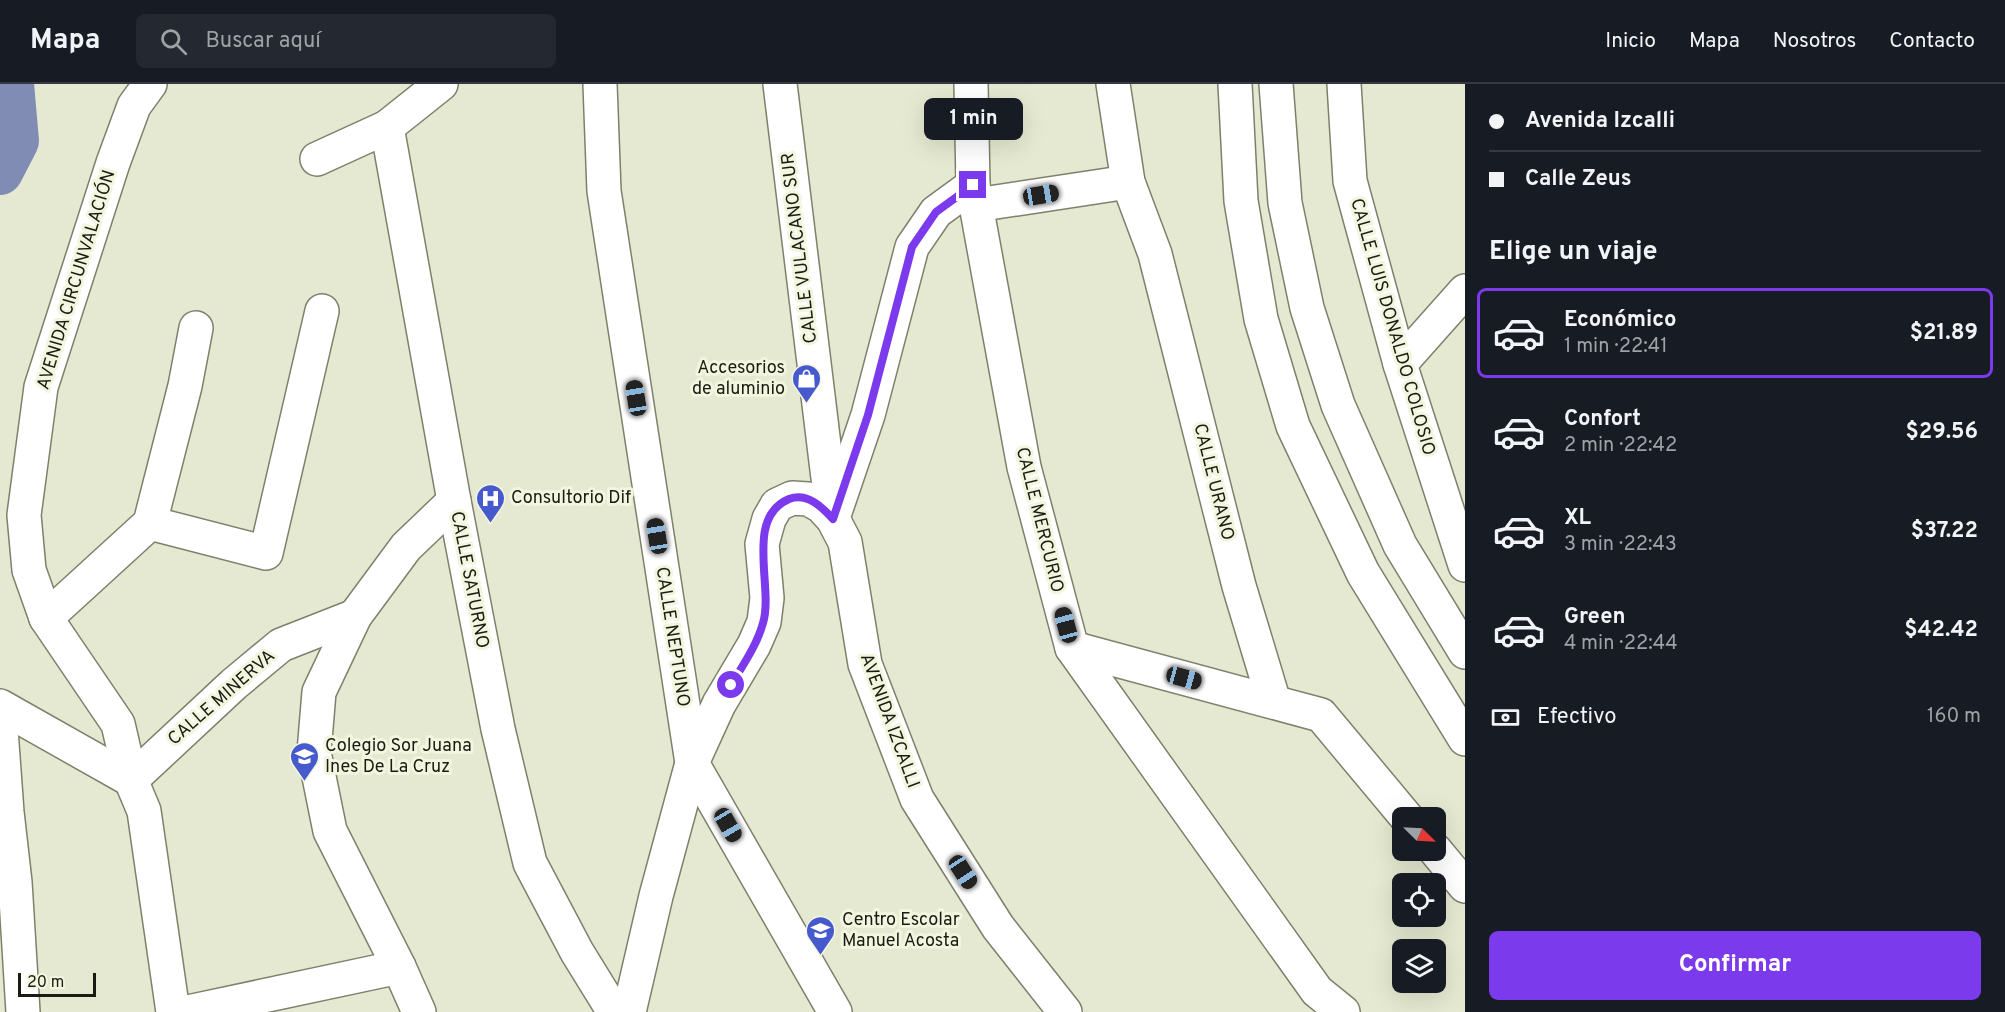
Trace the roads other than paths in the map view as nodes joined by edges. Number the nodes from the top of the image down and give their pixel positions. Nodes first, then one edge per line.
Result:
1 (150, 84) edge
2 (441, 84) edge
3 (600, 84) edge
4 (780, 84) edge
5 (971, 84) edge
6 (1113, 84) edge
7 (1235, 84) edge
8 (1276, 84) edge
9 (1344, 84) edge
10 (387, 127) junction
11 (317, 159) dead end
12 (1128, 182) junction
13 (975, 195) junction
14 (1465, 291) edge
15 (322, 311) dead end
16 (196, 328) dead end
17 (1400, 364) junction
18 (453, 501) junction
19 (833, 519) junction
20 (150, 523) junction
21 (1464, 563) edge
22 (355, 616) junction
23 (45, 618) junction
24 (1072, 648) junction
25 (1465, 652) edge
26 (1274, 702) junction
27 (0, 706) edge
28 (0, 716) edge
29 (1465, 739) edge
30 (692, 763) junction
31 (131, 780) junction
32 (1398, 807) edge
33 (1444, 861) edge
34 (15, 882) junction
35 (1465, 886) edge
36 (399, 967) junction
37 (23, 1012) edge
38 (46, 1012) edge
39 (173, 1012) edge
40 (188, 1012) edge
41 (419, 1012) edge
42 (614, 1012) edge
43 (629, 1012) edge
44 (835, 1012) edge
45 (1065, 1012) edge
46 (1342, 1012) edge

1 - 23 main road, AVENIDA CIRCUNVALACIÓN
2 - 10 main road
3 - 30 main road, CALLE NEPTUNO
4 - 19 main road, CALLE VULACANO SUR
5 - 13 main road, CALLE MERCURIO
6 - 12 main road, CALLE URANO
7 - 29 main road
8 - 25 main road
9 - 17 main road, CALLE LUIS DONALDO COLOSIO
10 - 11 main road
10 - 18 main road, CALLE SATURNO
12 - 13 main road
12 - 26 main road, CALLE URANO
13 - 19 main road
13 - 24 main road, CALLE MERCURIO
14 - 17 main road
15 - 20 main road
16 - 20 main road
17 - 21 main road, CALLE LUIS DONALDO COLOSIO
18 - 22 main road
18 - 42 main road, CALLE SATURNO
19 - 30 main road, AVENIDA IZCALLI
19 - 45 main road, AVENIDA IZCALLI
20 - 23 main road
22 - 31 main road, CALLE MINERVA
22 - 36 main road
23 - 31 main road, AVENIDA CIRCUNVALACIÓN
24 - 26 main road
24 - 46 main road, CALLE MERCURIO
26 - 32 main road
27 - 31 main road
28 - 34 main road
30 - 43 main road, AVENIDA IZCALLI
30 - 44 main road, CALLE NEPTUNO
31 - 39 main road, AVENIDA CIRCUNVALACIÓN
33 - 35 main road
34 - 37 main road
34 - 38 main road
36 - 40 main road
36 - 41 main road

